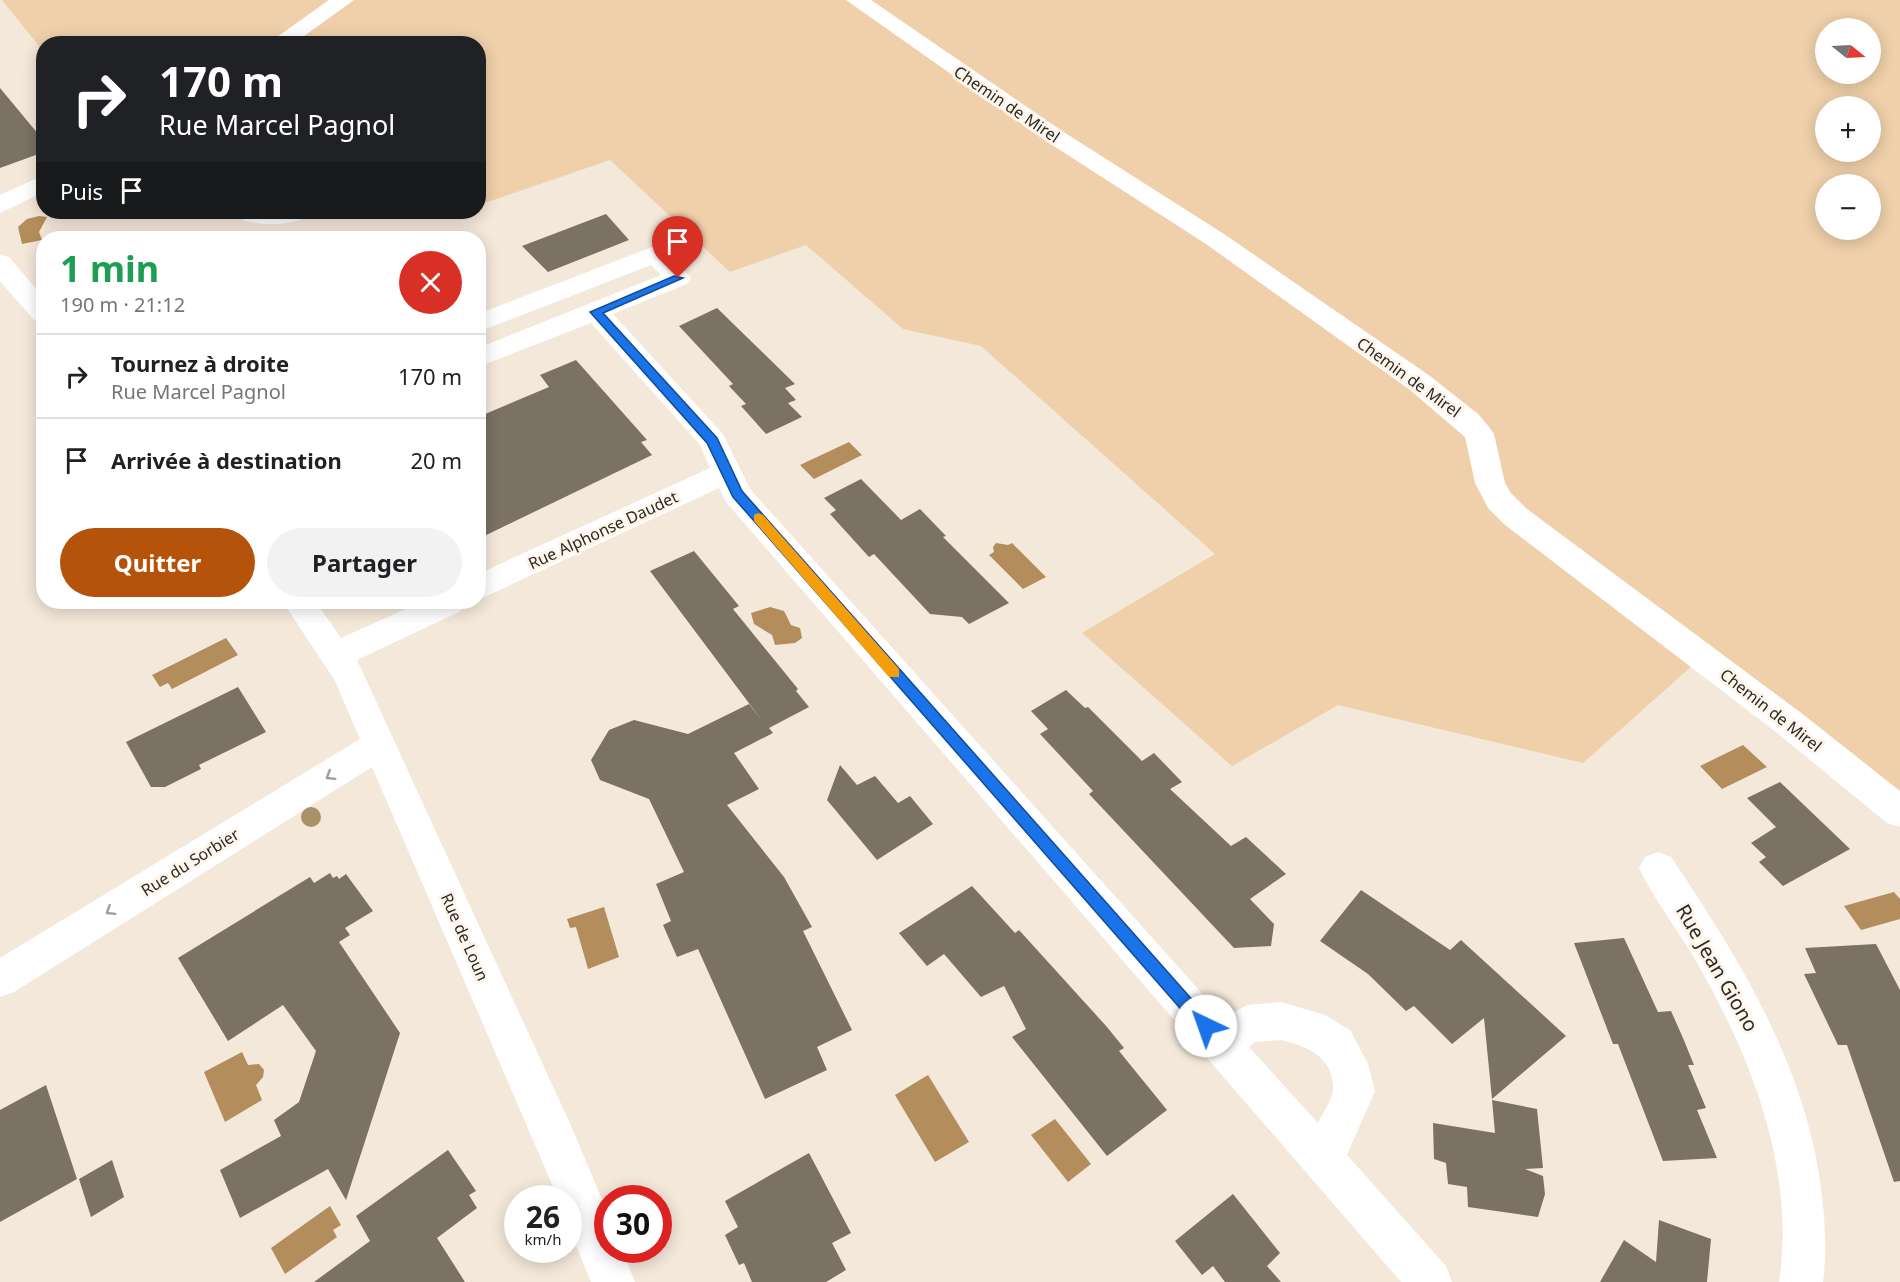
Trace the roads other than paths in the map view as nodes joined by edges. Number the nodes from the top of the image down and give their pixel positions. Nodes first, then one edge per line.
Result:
1 (343, 0) edge
2 (857, 0) edge
3 (290, 36) edge
4 (36, 186) edge
5 (0, 205) edge
6 (0, 263) edge
7 (11, 299) edge
8 (36, 310) edge
9 (596, 312) junction
10 (486, 321) edge
11 (486, 355) edge
12 (727, 472) junction
13 (486, 584) edge
14 (304, 609) edge
15 (435, 609) edge
16 (335, 655) junction
17 (379, 745) junction
18 (1900, 812) edge
19 (1658, 868) dead end
20 (0, 979) edge
21 (1221, 1044) junction
22 (1323, 1160) junction
23 (613, 1282) edge
24 (1430, 1282) edge
25 (1801, 1282) edge

1 - 3 street
2 - 18 street, Chemin de Mirel
4 - 5 street
6 - 7 street
7 - 8 street
9 - 10 street
9 - 11 street
9 - 12 street
12 - 13 street, Rue Alphonse Daudet
12 - 21 street
14 - 16 street, Rue de Loun
15 - 16 street
16 - 17 street, Rue de Loun
17 -> 20 street, Rue du Sorbier
17 - 23 street, Rue de Loun
19 - 25 street, Rue Jean Giono
21 - 22 street
21 - 22 street
22 - 24 street

